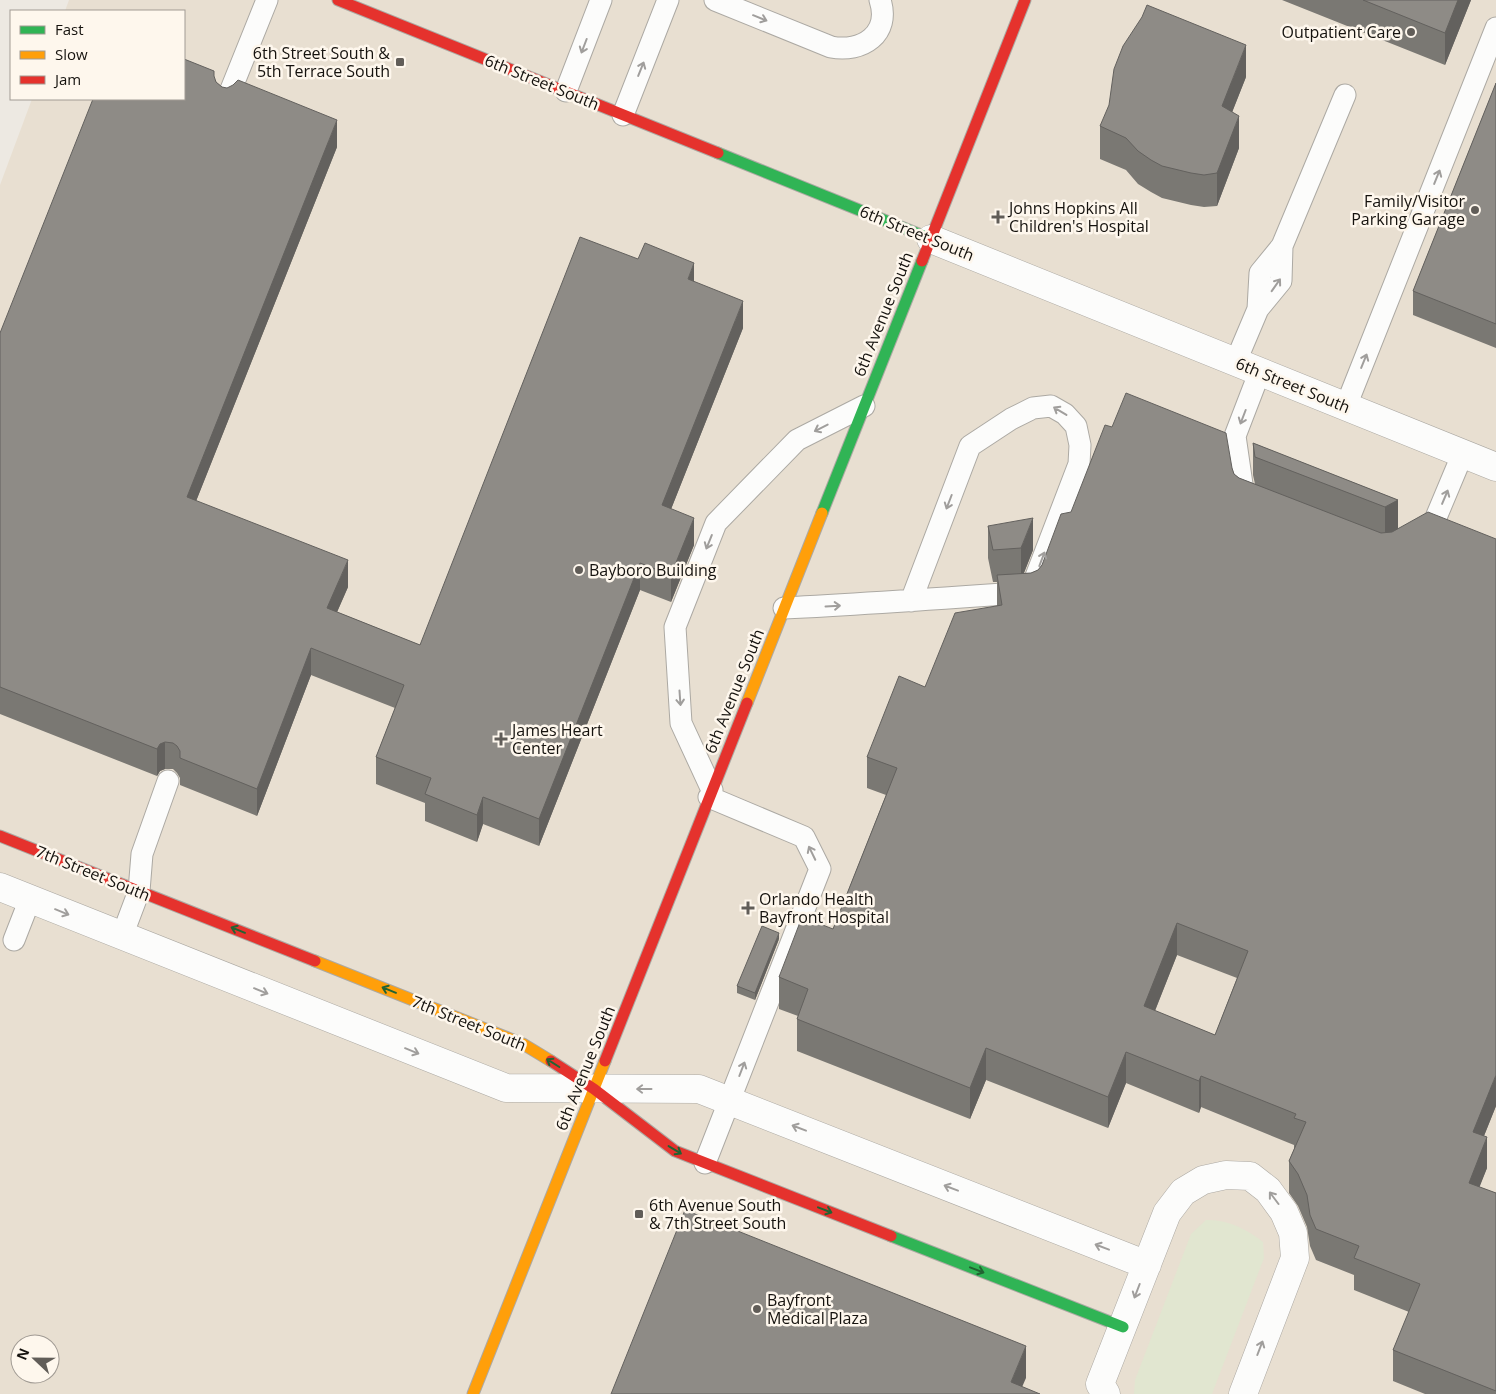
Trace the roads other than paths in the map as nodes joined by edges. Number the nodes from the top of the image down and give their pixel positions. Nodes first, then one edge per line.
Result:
1 (267, 0) edge
2 (338, 0) edge
3 (601, 0) edge
4 (668, 0) edge
5 (714, 0) edge
6 (880, 0) edge
7 (1025, 0) edge
8 (1496, 28) edge
9 (566, 91) junction
10 (1345, 94) dead end
11 (226, 102) edge
12 (623, 114) junction
13 (931, 239) junction
14 (1248, 366) junction
15 (864, 406) junction
16 (1346, 406) junction
17 (1464, 453) junction
18 (1496, 466) edge
19 (1271, 508) edge
20 (1402, 544) edge
21 (911, 601) junction
22 (784, 608) junction
23 (168, 781) edge
24 (711, 794) junction
25 (0, 836) edge
26 (0, 887) edge
27 (139, 891) junction
28 (30, 899) junction
29 (122, 936) junction
30 (14, 940) dead end
31 (594, 1089) junction
32 (729, 1101) junction
33 (705, 1163) junction
34 (1147, 1265) junction
35 (1123, 1327) junction
36 (473, 1394) edge
37 (1106, 1394) edge
38 (1242, 1394) edge

1 - 11 lane
2 - 9 street, 6th Street South
3 -> 9 lane
12 -> 4 lane
5 -> 6 lane
7 - 13 street, 6th Avenue South
16 -> 8 lane
9 - 12 street, 6th Street South
10 - 14 lane
12 - 13 street, 6th Street South
13 - 14 street, 6th Street South
13 - 15 street, 6th Avenue South
14 - 16 street, 6th Street South
14 -> 19 lane
15 - 22 street, 6th Avenue South
15 -> 24 lane
16 - 17 street, 6th Street South
17 - 18 street, 6th Street South
20 -> 17 lane
21 -> 21 lane
22 -> 21 lane
22 - 24 street, 6th Avenue South
23 - 27 lane
24 - 31 street, 6th Avenue South
32 -> 24 lane
25 - 27 street, 7th Street South
26 - 28 street
27 - 29 lane
31 -> 27 street, 7th Street South
28 -> 29 street
28 - 30 lane
29 -> 31 street
32 -> 31 street
31 -> 33 street, 7th Street South
31 - 36 street, 6th Avenue South
32 - 33 lane
34 -> 32 street
33 -> 35 street, 7th Street South
34 -> 35 street
38 -> 34 street
35 - 37 street

